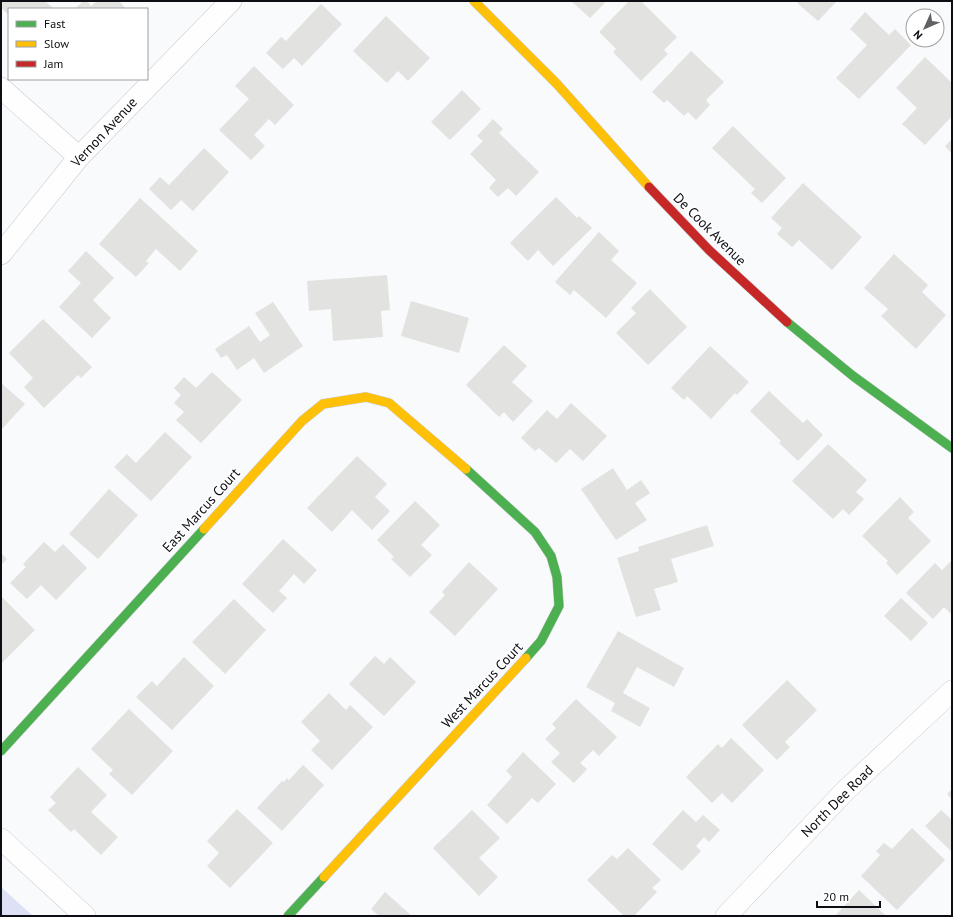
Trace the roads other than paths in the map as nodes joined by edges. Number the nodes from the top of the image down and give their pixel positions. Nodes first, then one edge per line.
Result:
1 (231, 1) edge
2 (474, 1) edge
3 (1, 88) edge
4 (78, 157) junction
5 (1, 254) edge
6 (952, 448) edge
7 (454, 458) joint
8 (952, 691) edge
9 (1, 751) edge
10 (1, 839) edge
11 (84, 916) edge
12 (288, 916) edge
13 (726, 916) edge

1 - 4 street, Vernon Avenue
2 - 6 street, De Cook Avenue
3 - 4 street
4 - 5 street, Vernon Avenue
7 - 9 street, East Marcus Court
7 - 12 street, West Marcus Court
8 - 13 street, North Dee Road
10 - 11 street

